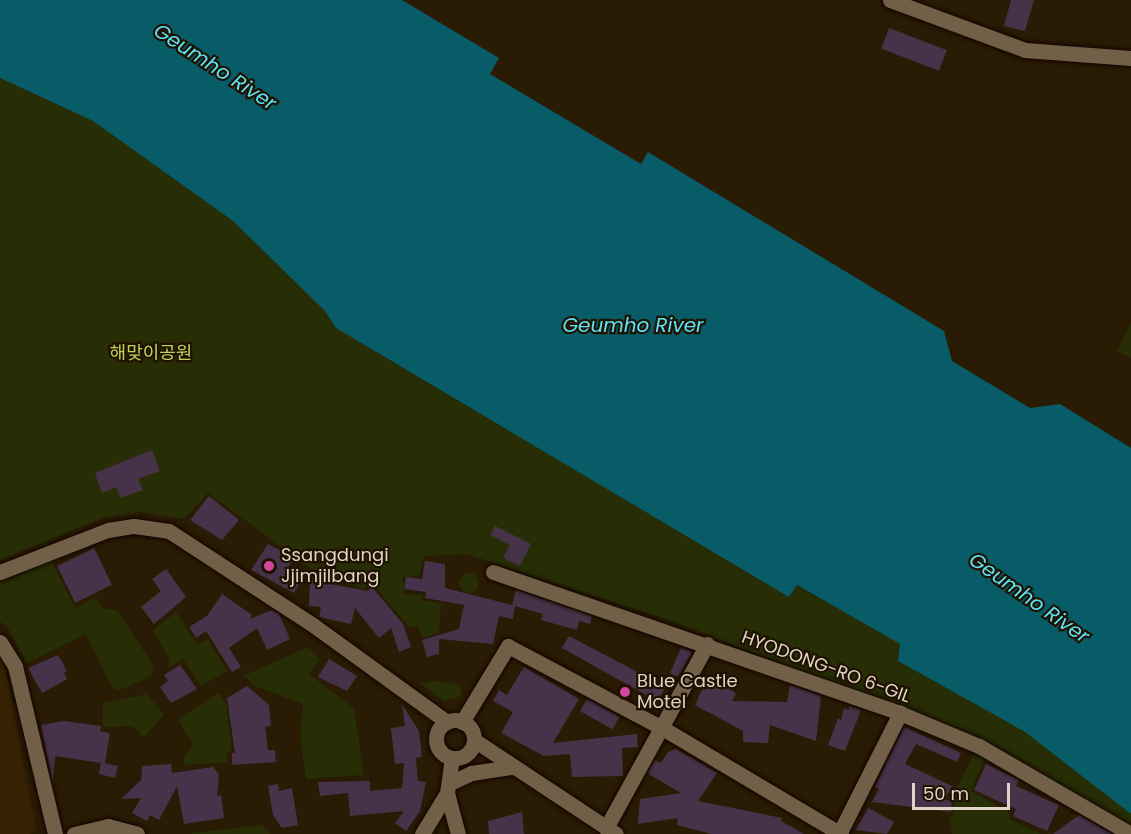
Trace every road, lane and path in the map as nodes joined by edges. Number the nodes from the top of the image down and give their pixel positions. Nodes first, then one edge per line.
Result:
1 (892, 0) edge
2 (1131, 58) edge
3 (0, 572) edge
4 (493, 572) dead end
5 (0, 642) edge
6 (707, 644) junction
7 (900, 713) junction
8 (454, 722) junction
9 (664, 729) junction
10 (474, 740) junction
11 (452, 758) junction
12 (512, 767) junction
13 (449, 788) junction
14 (611, 831) edge
15 (55, 834) edge
16 (74, 834) edge
17 (137, 834) edge
18 (422, 834) edge
19 (458, 834) edge
20 (840, 834) edge
21 (1131, 834) edge

1 - 2 street
3 - 8 street
4 - 6 street, HYODONG-RO 6-GIL
5 - 15 street
6 - 7 street, HYODONG-RO 6-GIL
6 - 9 street
7 - 20 street
7 - 21 street, HYODONG-RO 6-GIL
8 - 9 street
8 - 10 street
8 - 11 street
9 - 14 street
9 - 20 street
10 - 11 street
10 - 12 street
11 - 13 street
12 - 13 street
12 - 14 street
13 - 18 street
13 - 19 street
16 - 17 street

